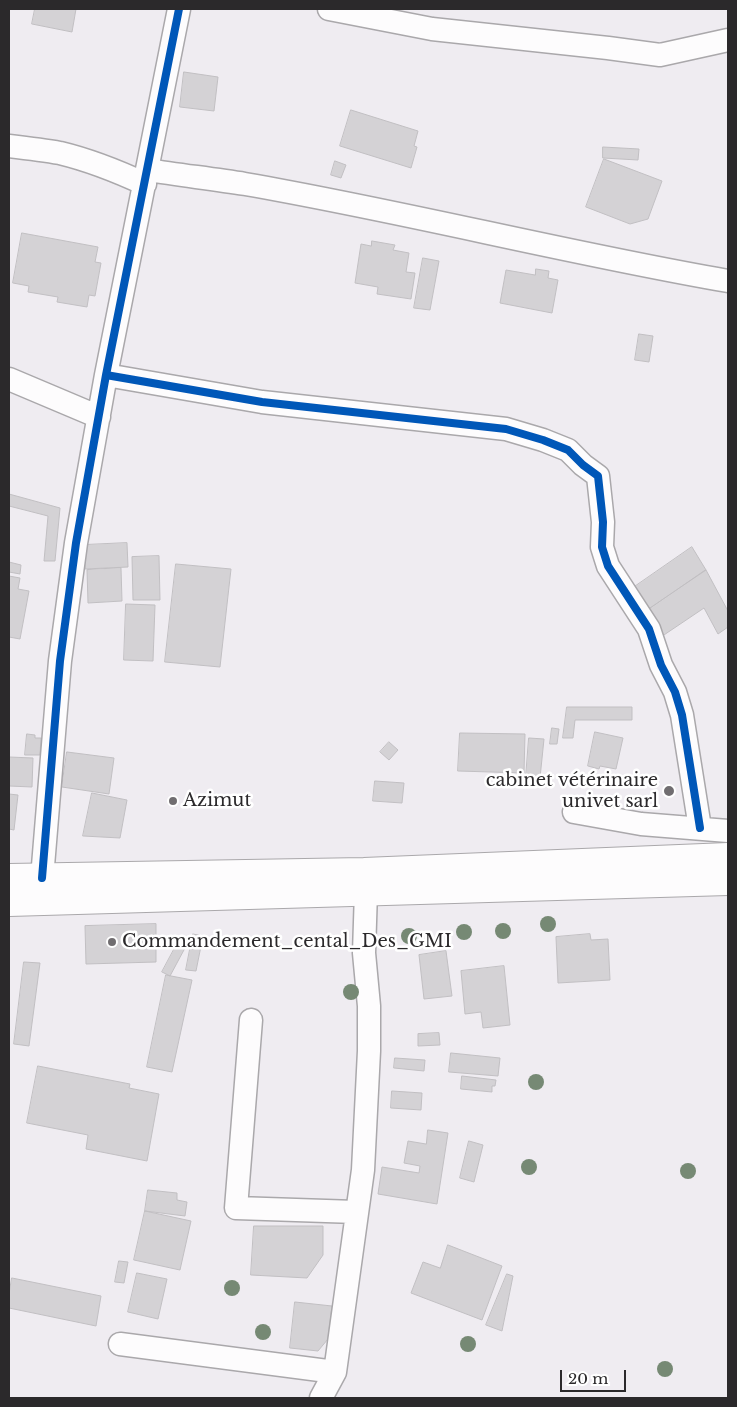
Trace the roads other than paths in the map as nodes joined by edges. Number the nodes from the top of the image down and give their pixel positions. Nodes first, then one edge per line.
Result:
1 (179, 9) edge
2 (329, 9) edge
3 (728, 40) edge
4 (9, 146) edge
5 (146, 177) junction
6 (728, 281) edge
7 (106, 376) junction
8 (9, 379) edge
9 (99, 417) junction
10 (574, 812) dead end
11 (700, 828) junction
12 (728, 831) edge
13 (728, 856) edge
14 (9, 878) edge
15 (42, 878) junction
16 (728, 881) edge
17 (366, 891) junction
18 (9, 902) edge
19 (251, 1020) dead end
20 (356, 1212) junction
21 (120, 1344) dead end
22 (335, 1372) junction
23 (320, 1398) edge

1 - 5 street
2 - 3 street
4 - 5 street
5 - 6 street
5 - 7 street
7 - 9 street
7 - 11 street
8 - 9 street
9 - 15 street
10 - 11 street
11 - 12 street
13 - 15 main road
14 - 15 main road
16 - 17 main road
17 - 18 main road
17 - 20 street
19 - 20 street
20 - 22 street
21 - 22 street
22 - 23 street

